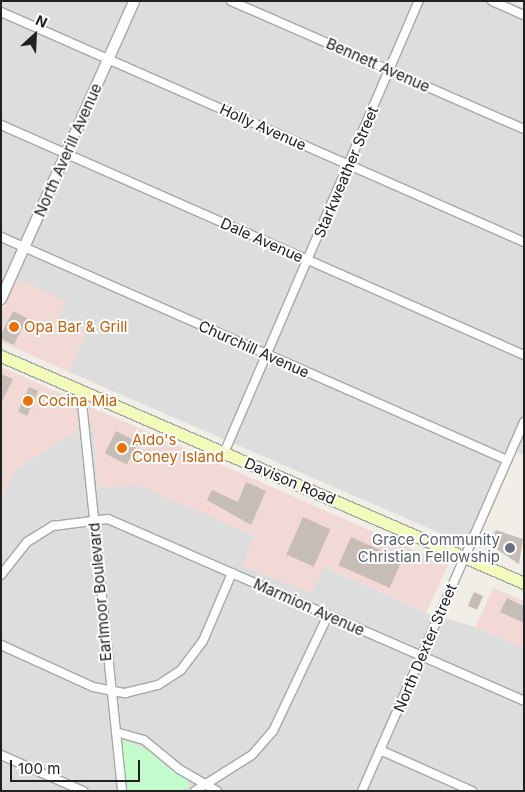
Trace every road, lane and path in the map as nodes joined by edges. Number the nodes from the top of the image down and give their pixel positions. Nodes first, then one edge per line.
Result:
1 (134, 1) edge
2 (231, 1) edge
3 (419, 1) edge
4 (492, 1) edge
5 (1, 12) edge
6 (524, 15) edge
7 (108, 59) junction
8 (390, 70) junction
9 (1, 125) edge
10 (524, 129) edge
11 (66, 154) junction
12 (349, 165) junction
13 (1, 237) edge
14 (524, 242) edge
15 (25, 247) junction
16 (308, 260) junction
17 (1, 299) edge
18 (267, 355) junction
19 (524, 355) edge
20 (1, 356) edge
21 (81, 393) junction
22 (524, 422) edge
23 (224, 453) junction
24 (507, 460) junction
25 (93, 518) junction
26 (464, 557) junction
27 (232, 573) junction
28 (1, 575) edge
29 (524, 583) edge
30 (328, 615) junction
31 (1, 645) edge
32 (421, 656) junction
33 (109, 691) junction
34 (524, 701) edge
35 (116, 732) junction
36 (380, 750) junction
37 (1, 755) edge
38 (207, 786) junction
39 (83, 791) edge
40 (122, 791) edge
41 (195, 791) edge
42 (217, 791) edge
43 (362, 791) edge
44 (472, 791) edge

1 - 7 street, North Averill Avenue
2 - 8 street, Bennett Avenue
3 - 8 street, Starkweather Street
4 - 6 street
5 - 7 street, Holly Avenue
7 - 11 street, North Averill Avenue
7 - 12 street, Holly Avenue
8 - 10 street, Bennett Avenue
8 - 12 street, Starkweather Street
9 - 11 street, Dale Avenue
11 - 15 street, North Averill Avenue
11 - 16 street, Dale Avenue
12 - 14 street, Holly Avenue
12 - 16 street, Starkweather Street
13 - 15 street, Churchill Avenue
15 - 17 street, North Averill Avenue
15 - 18 street, Churchill Avenue
16 - 18 street, Starkweather Street
16 - 19 street, Dale Avenue
18 - 23 street, Starkweather Street
18 - 24 street, Churchill Avenue
20 - 21 main road, Davison Road
21 - 23 main road, Davison Road
21 - 25 street, Earlmoor Boulevard
22 - 24 street, North Dexter Street
23 - 26 main road, Davison Road
24 - 26 street, North Dexter Street
25 - 27 street, Marmion Avenue
25 - 28 street
25 - 33 street, Earlmoor Boulevard
26 - 29 main road, Davison Road
26 - 32 street, North Dexter Street
27 - 30 street, Marmion Avenue
27 - 33 street
30 - 32 street, Marmion Avenue
30 - 38 street
31 - 33 street
32 - 34 street, Marmion Avenue
32 - 36 street, North Dexter Street
33 - 35 street, Earlmoor Boulevard
35 - 38 street
35 - 40 street, Earlmoor Boulevard
36 - 43 street, North Dexter Street
36 - 44 street
37 - 39 street
38 - 41 street
38 - 42 street

